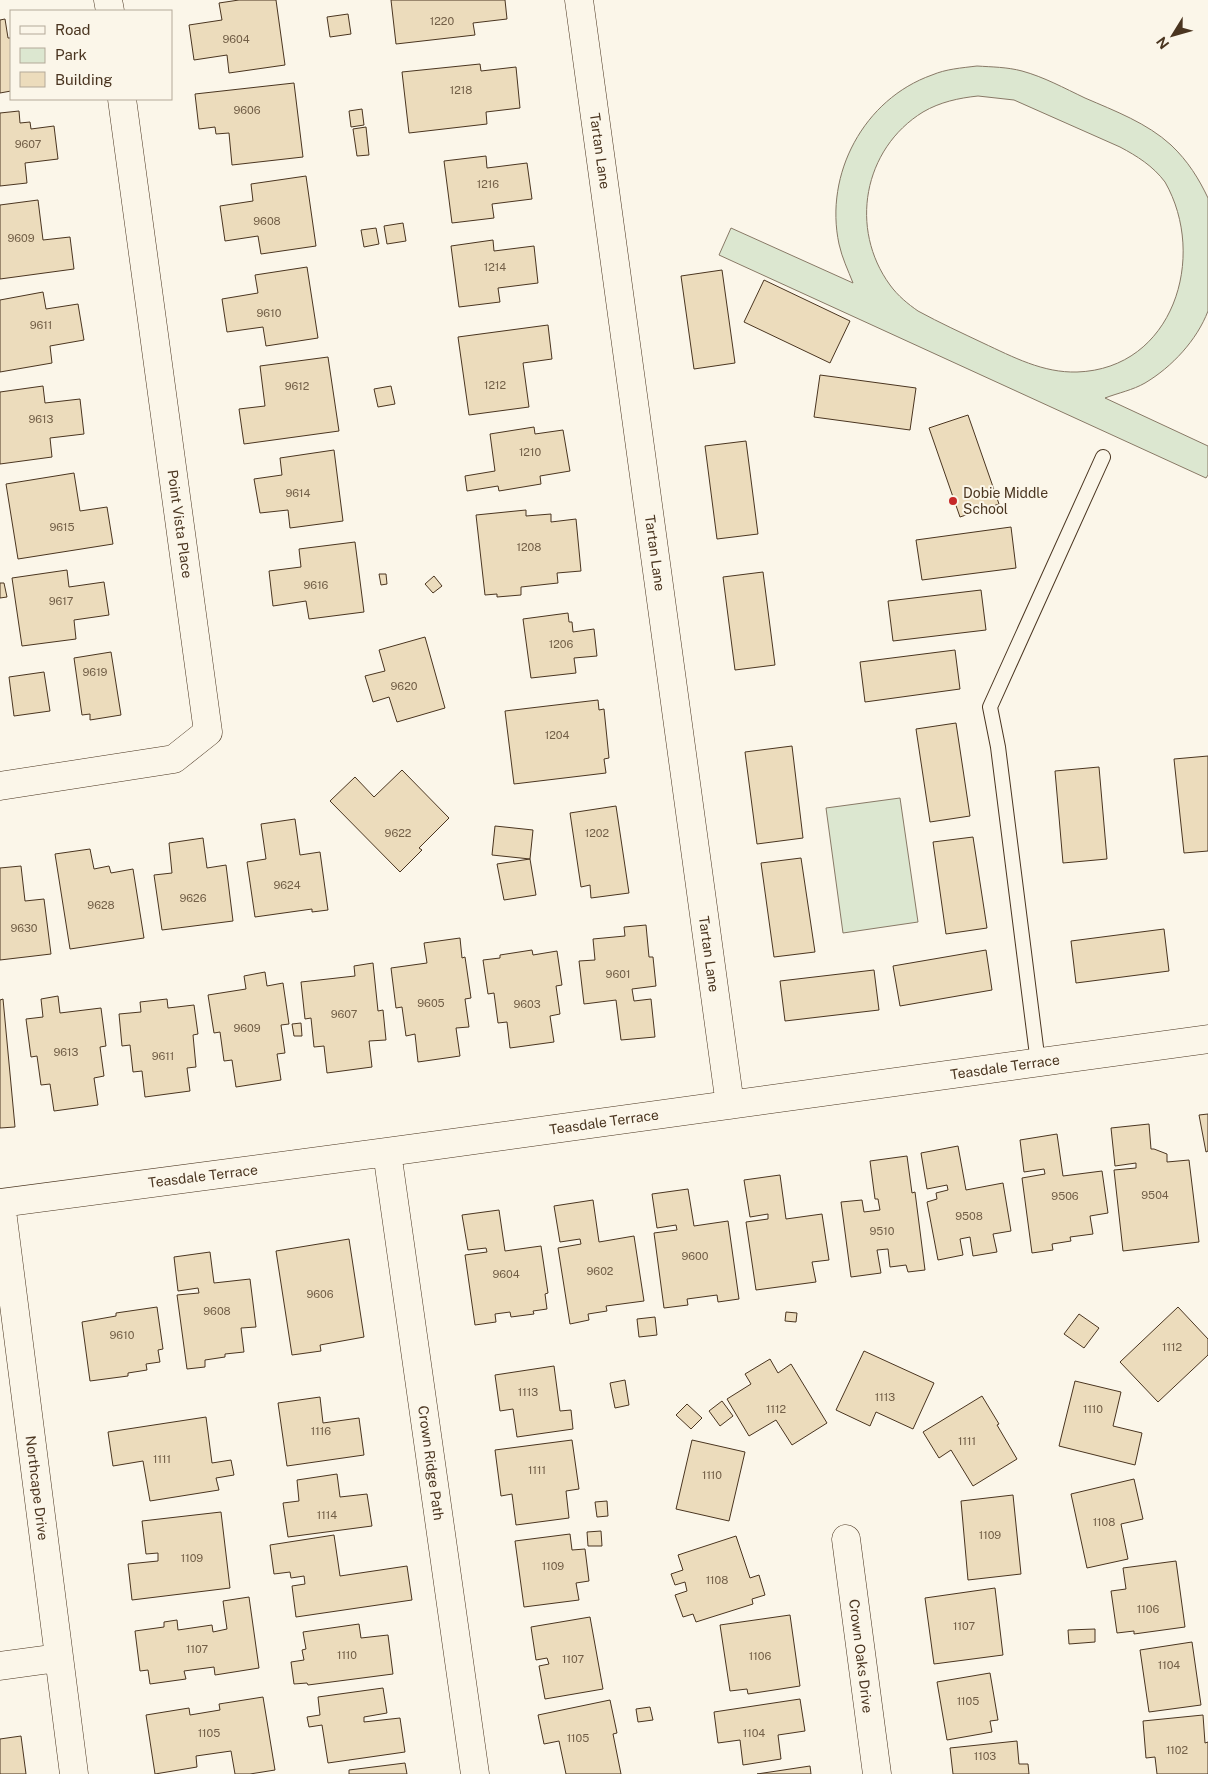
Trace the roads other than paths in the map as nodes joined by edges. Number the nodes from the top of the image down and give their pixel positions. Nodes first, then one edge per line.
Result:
1 (579, 0) edge
2 (122, 100) edge
3 (1103, 457) dead end
4 (0, 786) edge
5 (1208, 1039) edge
6 (1038, 1062) junction
7 (730, 1105) junction
8 (386, 1152) junction
9 (0, 1203) edge
10 (846, 1539) dead end
11 (58, 1658) junction
12 (0, 1666) edge
13 (74, 1774) edge
14 (476, 1774) edge
15 (877, 1774) edge

1 - 7 street, Tartan Lane
2 - 4 street, Point Vista Place
3 - 6 lane
5 - 6 street, Teasdale Terrace
6 - 7 street, Teasdale Terrace
7 - 8 street, Teasdale Terrace
8 - 9 street, Teasdale Terrace
8 - 14 street, Crown Ridge Path
9 - 11 street, Northcape Drive
10 - 15 street, Crown Oaks Drive
11 - 12 street
11 - 13 street, Northcape Drive

